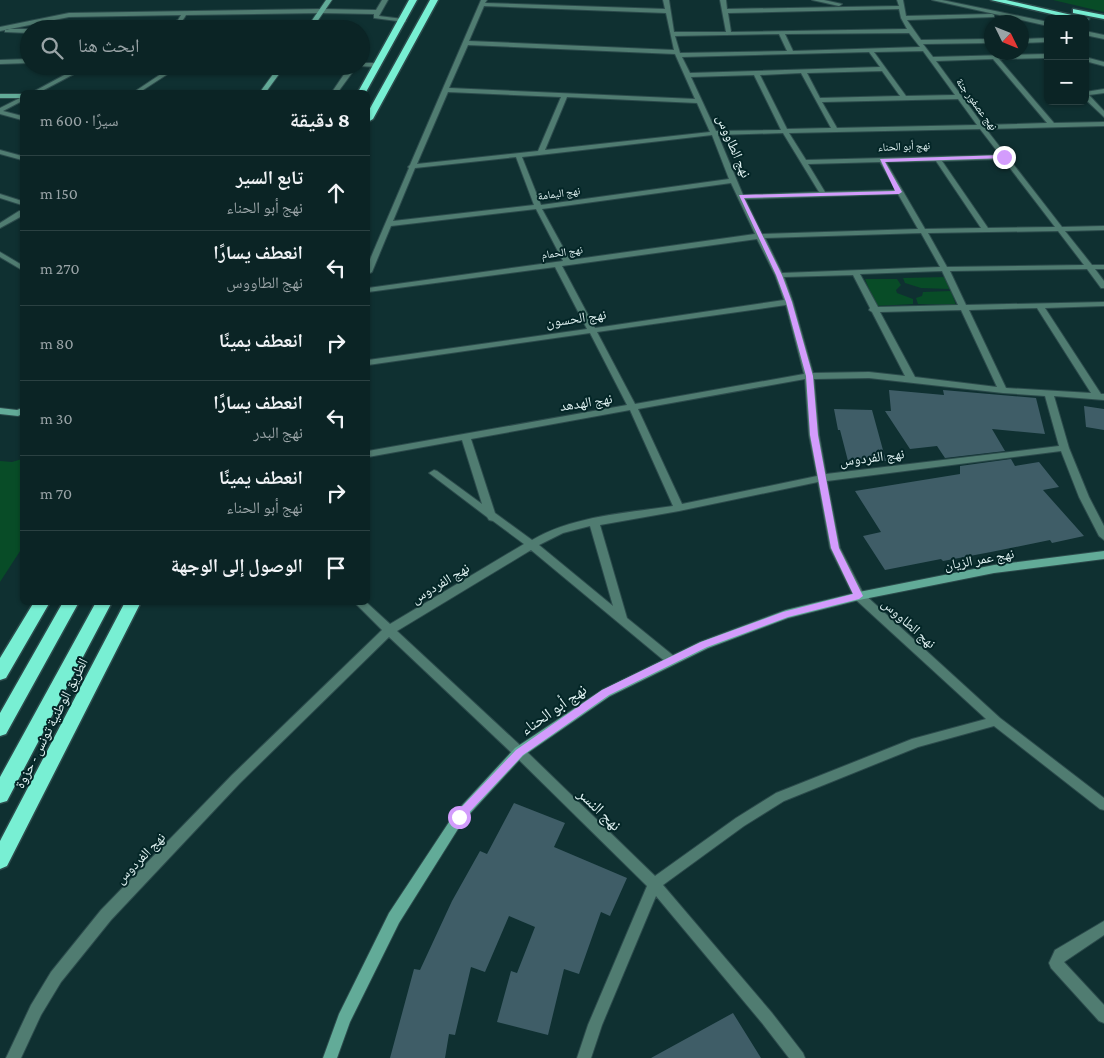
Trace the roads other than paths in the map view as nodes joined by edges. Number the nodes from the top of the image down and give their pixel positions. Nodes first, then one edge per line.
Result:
1 (329, 0) edge
2 (384, 0) edge
3 (413, 0) edge
4 (434, 0) edge
5 (723, 0) edge
6 (815, 0) edge
7 (935, 0) edge
8 (995, 0) edge
9 (1029, 0) edge
10 (483, 2) edge
11 (901, 4) edge
12 (665, 6) edge
13 (860, 8) junction
14 (322, 11) junction
15 (725, 11) junction
16 (377, 12) junction
17 (212, 13) junction
18 (184, 14) junction
19 (1005, 15) edge
20 (1066, 15) edge
21 (984, 16) edge
22 (1104, 17) edge
23 (904, 18) junction
24 (41, 20) edge
25 (181, 20) edge
26 (184, 20) edge
27 (316, 20) edge
28 (1029, 20) edge
29 (1089, 20) edge
30 (403, 21) junction
31 (1044, 23) edge
32 (1104, 23) edge
33 (20, 25) edge
34 (0, 30) edge
35 (20, 31) edge
36 (911, 31) junction
37 (781, 32) junction
38 (729, 33) junction
39 (672, 34) junction
40 (1089, 34) edge
41 (1104, 37) edge
42 (1029, 40) edge
43 (1044, 40) edge
44 (984, 41) edge
45 (920, 42) junction
46 (466, 43) junction
47 (925, 49) junction
48 (871, 50) junction
49 (791, 53) junction
50 (678, 54) junction
51 (1029, 56) edge
52 (1044, 56) edge
53 (984, 57) edge
54 (932, 59) junction
55 (997, 60) edge
56 (1089, 60) edge
57 (20, 61) edge
58 (0, 62) edge
59 (1104, 64) edge
60 (370, 65) edge
61 (378, 65) junction
62 (884, 69) junction
63 (803, 72) junction
64 (756, 73) junction
65 (69, 75) edge
66 (163, 75) edge
67 (275, 75) edge
68 (346, 75) edge
69 (689, 75) junction
70 (40, 90) edge
71 (140, 90) edge
72 (264, 90) edge
73 (336, 90) edge
74 (363, 90) edge
75 (446, 90) junction
76 (1104, 92) edge
77 (1089, 94) edge
78 (565, 95) junction
79 (0, 96) edge
80 (903, 97) junction
81 (960, 97) junction
82 (20, 98) edge
83 (20, 99) edge
84 (1089, 99) edge
85 (819, 100) junction
86 (699, 101) junction
87 (0, 111) edge
88 (370, 115) edge
89 (1104, 115) edge
90 (20, 117) edge
91 (1104, 124) edge
92 (1052, 125) junction
93 (981, 126) junction
94 (835, 130) junction
95 (785, 131) junction
96 (714, 133) junction
97 (0, 152) edge
98 (540, 153) junction
99 (518, 155) junction
100 (20, 157) edge
101 (1004, 157) junction
102 (938, 159) junction
103 (882, 160) junction
104 (805, 162) junction
105 (411, 167) junction
106 (733, 181) junction
107 (899, 192) junction
108 (822, 194) junction
109 (0, 196) edge
110 (741, 197) junction
111 (20, 202) edge
112 (538, 207) junction
113 (20, 214) edge
114 (388, 224) junction
115 (0, 226) edge
116 (1104, 228) edge
117 (1060, 229) junction
118 (923, 231) junction
119 (987, 231) junction
120 (760, 236) junction
121 (0, 254) edge
122 (567, 262) junction
123 (557, 264) junction
124 (1104, 266) edge
125 (20, 267) edge
126 (370, 267) edge
127 (1089, 267) junction
128 (945, 269) junction
129 (855, 272) junction
130 (779, 275) junction
131 (1104, 286) edge
132 (370, 290) edge
133 (789, 302) junction
134 (1104, 304) edge
135 (1040, 306) junction
136 (965, 307) junction
137 (873, 310) junction
138 (592, 329) junction
139 (370, 363) edge
140 (809, 376) junction
141 (911, 379) junction
142 (1003, 390) junction
143 (1049, 394) junction
144 (1101, 397) edge
145 (634, 408) junction
146 (0, 411) edge
147 (20, 412) edge
148 (465, 436) junction
149 (1064, 448) junction
150 (370, 454) edge
151 (434, 473) dead end
152 (823, 478) junction
153 (679, 508) junction
154 (492, 518) junction
155 (594, 522) junction
156 (1104, 536) edge
157 (532, 545) junction
158 (1104, 555) edge
159 (859, 596) junction
160 (40, 605) edge
161 (69, 605) edge
162 (102, 605) edge
163 (131, 605) edge
164 (362, 605) edge
165 (623, 620) junction
166 (389, 630) junction
167 (671, 660) junction
168 (0, 673) edge
169 (996, 720) junction
170 (0, 729) edge
171 (519, 752) junction
172 (0, 795) edge
173 (1104, 804) edge
174 (0, 860) edge
175 (654, 884) junction
176 (1104, 927) edge
177 (1104, 1016) edge
178 (13, 1058) edge
179 (330, 1058) edge
180 (584, 1058) edge
181 (798, 1058) edge

1 - 14 street
2 - 16 street
3 - 30 highway
4 - 88 highway
5 - 15 street
6 - 13 street
7 - 19 street
8 - 20 highway
9 - 22 highway
10 - 12 street
10 - 46 street
11 - 13 street
11 - 23 street, نهج عصفور جنة
12 - 39 street, نهج الطاووس
13 - 15 street
14 - 16 street
14 - 17 street
14 - 27 street
15 - 38 street
16 - 30 street
17 - 18 street
17 - 26 street
18 - 24 street
18 - 25 street
21 - 23 street
23 - 36 street, نهج عصفور جنة
28 - 31 street
29 - 32 highway
30 - 61 highway
33 - 34 street
34 - 35 street
36 - 37 street
36 - 45 street, نهج عصفور جنة
37 - 38 street
37 - 49 street
38 - 39 street
39 - 50 street, نهج الطاووس
40 - 41 street
42 - 43 street
44 - 45 street
45 - 47 street, نهج عصفور جنة
46 - 50 street
46 - 75 street
47 - 48 street
47 - 54 street, نهج عصفور جنة
48 - 49 street
48 - 62 street
49 - 50 street
50 - 69 street, نهج الطاووس
51 - 52 street
53 - 54 street
54 - 81 street, نهج عصفور جنة
55 - 92 street
56 - 59 street
57 - 58 street
60 - 61 street
61 - 74 highway
62 - 63 street
62 - 80 street
63 - 64 street
63 - 85 street
64 - 69 street
64 - 95 street
65 - 70 street
66 - 71 street
67 - 72 street
68 - 73 street
69 - 86 street, نهج الطاووس
75 - 78 street
75 - 105 street
76 - 77 street
78 - 86 street
78 - 98 street
79 - 82 street
80 - 81 street
80 - 85 street
81 - 93 street, نهج عصفور جنة
83 - 87 street
84 - 89 street
85 - 94 street
86 - 96 street, نهج الطاووس
87 - 90 street
91 - 92 street
92 - 93 street
93 - 94 street
93 - 101 street, نهج عصفور جنة
94 - 95 street
95 - 96 street
95 - 104 street
96 - 98 street
96 - 106 street, نهج الطاووس
97 - 100 street
98 - 99 street
99 - 105 street
99 - 112 street
101 - 102 street, نهج أبو الحناء
101 - 117 street, نهج عصفور جنة
102 - 103 street, نهج أبو الحناء
102 - 119 street
103 - 104 street, نهج أبو الحناء
103 - 107 street
104 - 108 street
105 - 114 street
106 - 110 street, نهج الطاووس
106 - 112 street, نهج اليمامة
107 - 108 street
107 - 118 street
108 - 110 street
109 - 111 street
110 - 120 street, نهج الطاووس
112 - 114 street, نهج اليمامة
112 - 122 street
113 - 115 street
114 - 126 street
116 - 117 street, نهج الحمام
117 - 119 street, نهج الحمام
117 - 127 street, نهج عصفور جنة
118 - 119 street, نهج الحمام
118 - 120 street, نهج الحمام
118 - 128 street
120 - 122 street, نهج الحمام
120 - 130 street, نهج الطاووس
121 - 125 street
122 - 123 street, نهج الحمام
123 - 132 street, نهج الحمام
123 - 138 street
124 - 127 street
127 - 128 street
127 - 131 street, نهج عصفور جنة
128 - 129 street
128 - 136 street
129 - 130 street
129 - 137 street
130 - 133 street, نهج الطاووس
133 - 138 street, نهج الحسون
133 - 140 street, نهج الطاووس
134 - 135 street
135 - 136 street
135 - 144 street
136 - 137 street
136 - 142 street
137 - 141 street
138 - 139 street, نهج الحسون
138 - 145 street
140 - 141 street, نهج الهدهد
140 - 145 street, نهج الهدهد
140 - 152 street, نهج الطاووس
141 - 142 street, نهج الهدهد
142 - 143 street, نهج الهدهد
143 - 144 street, نهج الهدهد
143 - 149 street
145 - 148 street, نهج الهدهد
145 - 153 street
146 - 147 street
148 - 150 street, نهج الهدهد
148 - 154 street
149 - 152 street, نهج الفردوس
149 - 156 street
151 - 154 street
152 - 153 street, نهج الفردوس
152 - 159 street, نهج الطاووس
153 - 155 street, نهج الفردوس
154 - 157 street
155 - 157 street, نهج الفردوس
155 - 165 street
157 - 165 street
157 - 166 street, نهج الفردوس
158 - 159 street, نهج عمر الزيان
159 - 167 street, نهج أبو الحناء
159 - 169 street, نهج الطاووس
160 - 168 highway
161 - 170 highway
162 - 172 highway
163 - 174 highway, الطريق الوطنية تونس - حزوة
164 - 166 street, نهج النسر
165 - 167 street
166 - 171 street, نهج النسر
166 - 178 street, نهج الفردوس
167 - 171 street, نهج أبو الحناء
169 - 173 street, نهج الطاووس
169 - 175 street
171 - 175 street, نهج النسر
171 - 179 street, نهج أبو الحناء
175 - 180 street
175 - 181 street, نهج النسر
176 - 177 street

